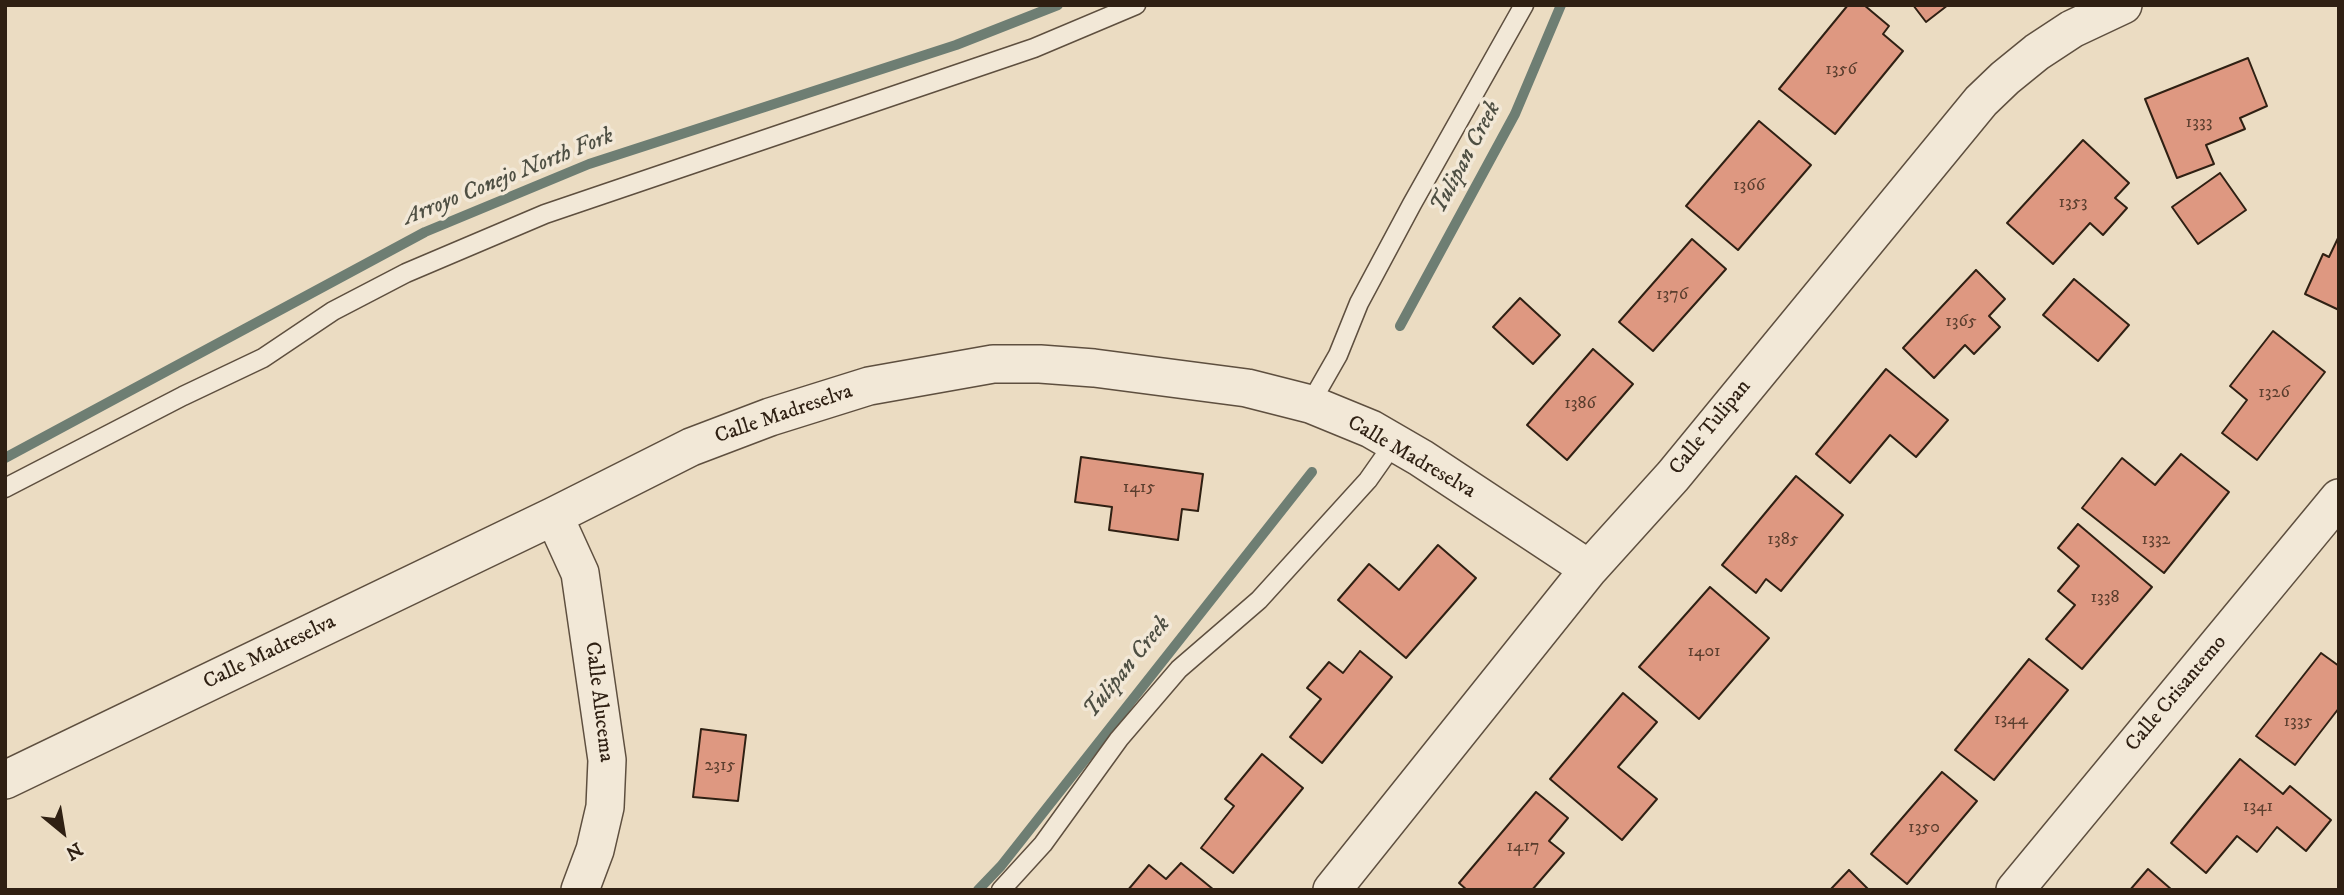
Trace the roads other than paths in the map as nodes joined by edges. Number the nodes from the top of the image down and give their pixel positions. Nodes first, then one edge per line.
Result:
1 (1136, 5) edge
2 (1524, 5) edge
3 (2123, 5) edge
4 (1310, 404) junction
5 (1394, 443) junction
6 (5, 488) edge
7 (2339, 498) edge
8 (554, 516) junction
9 (1589, 569) junction
10 (5, 780) edge
11 (580, 890) edge
12 (1001, 890) edge
13 (1332, 890) edge
14 (2015, 890) edge

1 - 6 lane
2 - 4 lane
3 - 9 street, Calle Tulipan
4 - 5 street, Calle Madreselva
4 - 8 street, Calle Madreselva
5 - 9 street, Calle Madreselva
5 - 12 lane
7 - 14 street, Calle Crisantemo
8 - 10 street, Calle Madreselva
8 - 11 street, Calle Alucema
9 - 13 street, Calle Tulipan

